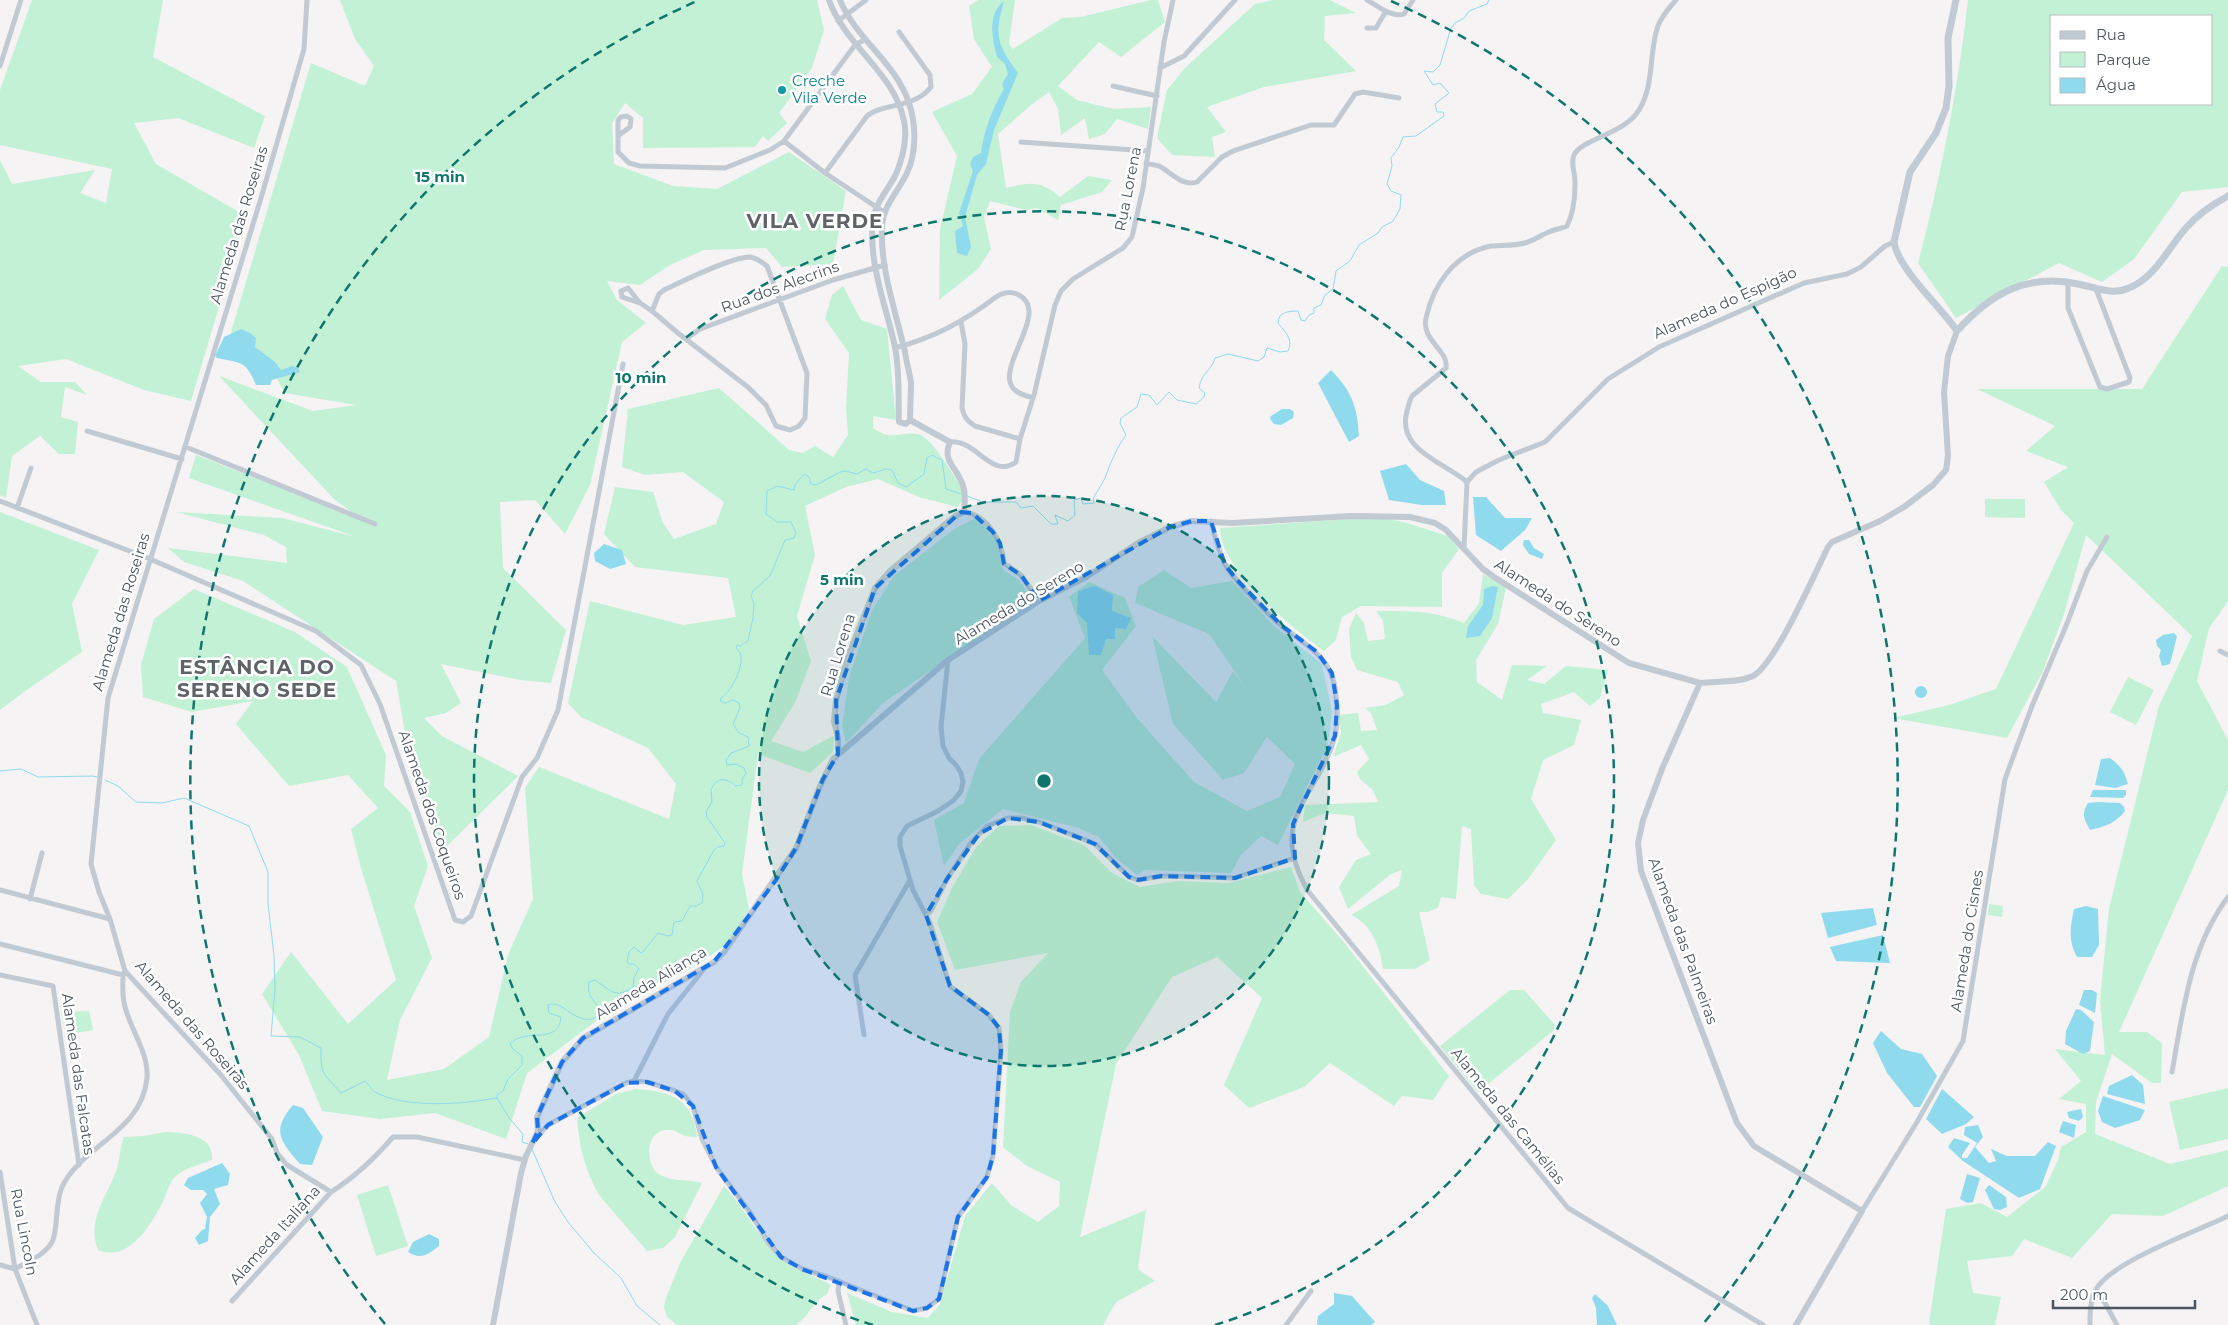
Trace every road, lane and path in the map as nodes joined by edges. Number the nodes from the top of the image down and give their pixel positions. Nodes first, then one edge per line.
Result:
1 (21, 0) edge
2 (307, 0) edge
3 (830, 0) edge
4 (840, 0) edge
5 (866, 0) edge
6 (1173, 0) edge
7 (1234, 0) edge
8 (1367, 0) edge
9 (1413, 0) edge
10 (1676, 0) edge
11 (1956, 0) edge
12 (1376, 2) edge
13 (1386, 11) junction
14 (845, 14) junction
15 (838, 21) junction
16 (1367, 28) dead end
17 (899, 32) dead end
18 (864, 40) junction
19 (855, 45) junction
20 (0, 66) edge
21 (1160, 68) junction
22 (1113, 86) dead end
23 (1157, 96) junction
24 (1399, 98) dead end
25 (909, 102) junction
26 (899, 106) junction
27 (619, 135) dead end
28 (784, 141) junction
29 (1021, 142) dead end
30 (1148, 151) junction
31 (1146, 163) junction
32 (825, 173) junction
33 (2228, 196) edge
34 (877, 208) junction
35 (884, 212) junction
36 (1894, 242) junction
37 (884, 265) junction
38 (876, 268) junction
39 (2068, 282) junction
40 (2096, 289) junction
41 (781, 300) junction
42 (640, 303) dead end
43 (652, 311) junction
44 (961, 322) junction
45 (1957, 331) junction
46 (686, 339) junction
47 (904, 346) junction
48 (895, 348) junction
49 (623, 364) dead end
50 (1033, 398) junction
51 (910, 420) junction
52 (88, 431) dead end
53 (1020, 439) junction
54 (950, 442) junction
55 (186, 447) junction
56 (182, 459) junction
57 (31, 468) dead end
58 (1467, 482) junction
59 (0, 502) edge
60 (17, 508) junction
61 (964, 512) junction
62 (1211, 521) junction
63 (375, 524) dead end
64 (2107, 536) dead end
65 (1464, 548) junction
66 (150, 559) junction
67 (1039, 601) junction
68 (2220, 651) dead end
69 (2228, 655) edge
70 (948, 660) junction
71 (1700, 683) junction
72 (838, 754) junction
73 (42, 853) dead end
74 (1295, 858) junction
75 (910, 880) junction
76 (0, 890) edge
77 (2228, 897) edge
78 (30, 899) junction
79 (926, 914) junction
80 (110, 919) junction
81 (0, 944) edge
82 (706, 966) junction
83 (124, 973) junction
84 (0, 974) edge
85 (864, 1035) dead end
86 (2172, 1072) dead end
87 (634, 1081) junction
88 (532, 1144) junction
89 (526, 1158) junction
90 (79, 1166) junction
91 (0, 1172) edge
92 (331, 1192) junction
93 (1862, 1211) junction
94 (2228, 1216) edge
95 (0, 1265) edge
96 (15, 1269) junction
97 (840, 1282) junction
98 (1311, 1291) dead end
99 (2095, 1291) junction
100 (232, 1301) dead end
101 (37, 1325) edge
102 (493, 1325) edge
103 (846, 1325) edge
104 (1286, 1325) edge
105 (1763, 1325) edge
106 (1796, 1325) edge
107 (2090, 1325) edge
108 (2117, 1325) edge

1 - 20 street
2 - 55 street, Alameda das Roseiras
3 - 15 street
4 - 14 street
5 - 14 street
6 - 21 street, Rua Lorena
7 - 21 street
8 - 12 street
9 - 13 street
10 - 58 street
11 - 36 main road
12 - 13 street
13 - 16 street
14 - 15 street
14 - 18 street
15 - 19 street
17 - 25 street
18 - 19 street
18 - 25 street
19 - 26 street
19 - 28 street
21 - 23 street, Rua Lorena
22 - 23 street
23 - 30 street, Rua Lorena
24 - 31 street
25 - 26 street
25 - 35 street
26 - 32 street
26 - 34 street
27 - 28 street
28 - 32 street
29 - 30 street
30 - 31 street, Rua Lorena
31 - 50 street, Rua Lorena
32 - 34 street
33 - 40 main road
34 - 35 street
34 - 38 street
35 - 37 street
36 - 45 main road
36 - 58 street, Alameda do Espigão
37 - 38 street, Rua dos Alecrins
37 - 47 street
38 - 41 street, Rua dos Alecrins
38 - 48 street
39 - 40 main road
39 - 40 street
39 - 45 main road
41 - 43 street
41 - 46 street, Rua dos Alecrins
41 - 46 street
42 - 43 street
43 - 46 street
44 - 47 street
44 - 50 street
44 - 53 street
45 - 71 street
47 - 48 street
47 - 51 street
48 - 51 street
49 - 66 street, Alameda dos Coqueiros
50 - 53 street, Rua Lorena
51 - 54 street
52 - 56 street
53 - 54 street, Rua Lorena
54 - 61 street
55 - 56 street, Alameda das Roseiras
55 - 63 street
56 - 66 street, Alameda das Roseiras
57 - 60 street
58 - 65 street
59 - 60 street
60 - 66 street
61 - 67 street
61 - 72 street, Rua Lorena
62 - 65 street, Alameda do Sereno
62 - 67 street, Alameda do Sereno
62 - 74 street, Alameda das Camélias
64 - 93 street, Alameda do Cisnes
65 - 71 street, Alameda do Sereno
66 - 80 street, Alameda das Roseiras
67 - 70 street, Alameda do Sereno
68 - 69 street
70 - 72 street, Alameda Aliança
70 - 75 street, Alameda do Sereno
71 - 93 street, Alameda das Palmeiras
72 - 82 street, Alameda Aliança
73 - 78 street
74 - 79 street
74 - 105 street, Alameda das Camélias
75 - 79 street, Alameda do Sereno
75 - 85 street
76 - 78 street
77 - 86 street
78 - 80 street
79 - 97 street, Alameda do Sereno
80 - 83 street, Alameda das Roseiras
81 - 83 street
82 - 87 street
82 - 88 street, Alameda Aliança
83 - 90 street
83 - 92 street, Alameda das Roseiras
84 - 90 street, Alameda das Falcatas
87 - 88 street, Alameda do Sereno
87 - 97 street, Alameda do Sereno
88 - 89 street, Alameda Aliança
89 - 92 street, Alameda Italiana
89 - 102 street, Alameda Aliança
90 - 96 street
91 - 96 street, Rua Lincoln
92 - 100 street, Alameda Italiana
93 - 106 street, Alameda do Cisnes
94 - 99 street
95 - 96 street
96 - 101 street, Rua Lincoln
97 - 103 street
98 - 104 street
99 - 107 street
99 - 108 street

